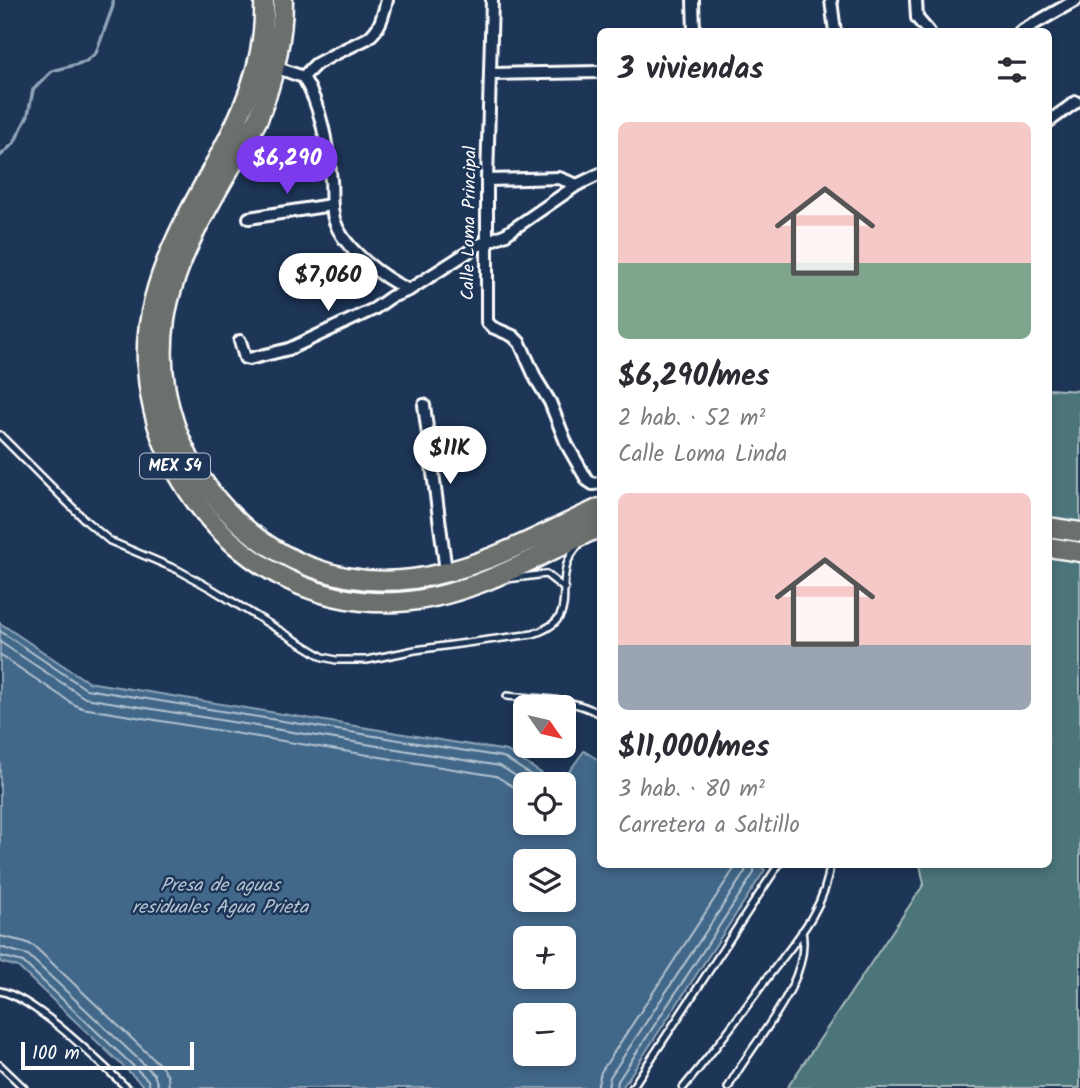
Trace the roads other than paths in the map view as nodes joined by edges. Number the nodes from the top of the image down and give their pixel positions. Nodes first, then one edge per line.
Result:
1 (264, 0) edge
2 (283, 0) edge
3 (387, 0) edge
4 (492, 0) edge
5 (692, 0) edge
6 (831, 0) edge
7 (916, 0) edge
8 (1076, 0) edge
9 (694, 28) edge
10 (834, 28) edge
11 (926, 28) edge
12 (1027, 28) edge
13 (275, 67) junction
14 (597, 72) edge
15 (490, 74) junction
16 (303, 77) junction
17 (1076, 102) dead end
18 (1052, 119) edge
19 (597, 175) edge
20 (486, 180) junction
21 (576, 185) junction
22 (331, 205) junction
23 (249, 218) dead end
24 (487, 241) junction
25 (409, 290) junction
26 (240, 341) dead end
27 (424, 405) dead end
28 (0, 435) edge
29 (597, 483) edge
30 (597, 509) edge
31 (1052, 528) edge
32 (595, 530) edge
33 (1080, 532) edge
34 (1052, 548) edge
35 (1080, 552) edge
36 (446, 571) junction
37 (486, 580) junction
38 (565, 589) junction
39 (508, 696) dead end
40 (597, 713) edge
41 (776, 868) edge
42 (829, 868) edge
43 (803, 931) junction
44 (0, 991) edge
45 (0, 1065) edge
46 (24, 1088) edge
47 (127, 1088) edge
48 (632, 1088) edge
49 (683, 1088) edge
50 (727, 1088) edge

1 - 37 main road, MEX 54
2 - 13 main road, MEX 54
3 - 16 street
4 - 15 street, Calle Loma Principal
5 - 9 street
6 - 10 street
7 - 11 street
8 - 12 street
13 - 16 street
13 - 36 main road, MEX 54
14 - 15 street
15 - 20 street, Calle Loma Principal
16 - 22 street
17 - 18 street
19 - 21 street
20 - 21 street
20 - 24 street, Calle Loma Principal
21 - 24 street
22 - 23 street
22 - 25 street
24 - 25 street
24 - 29 street, Calle Loma Principal
25 - 26 street
27 - 36 street
28 - 38 lane
30 - 36 main road, MEX 54
31 - 33 main road
32 - 37 main road, MEX 54
32 - 38 lane
34 - 35 main road
37 - 38 lane
39 - 40 lane
41 - 48 lane
42 - 43 lane
43 - 49 lane
43 - 50 lane
44 - 47 lane
45 - 46 lane

